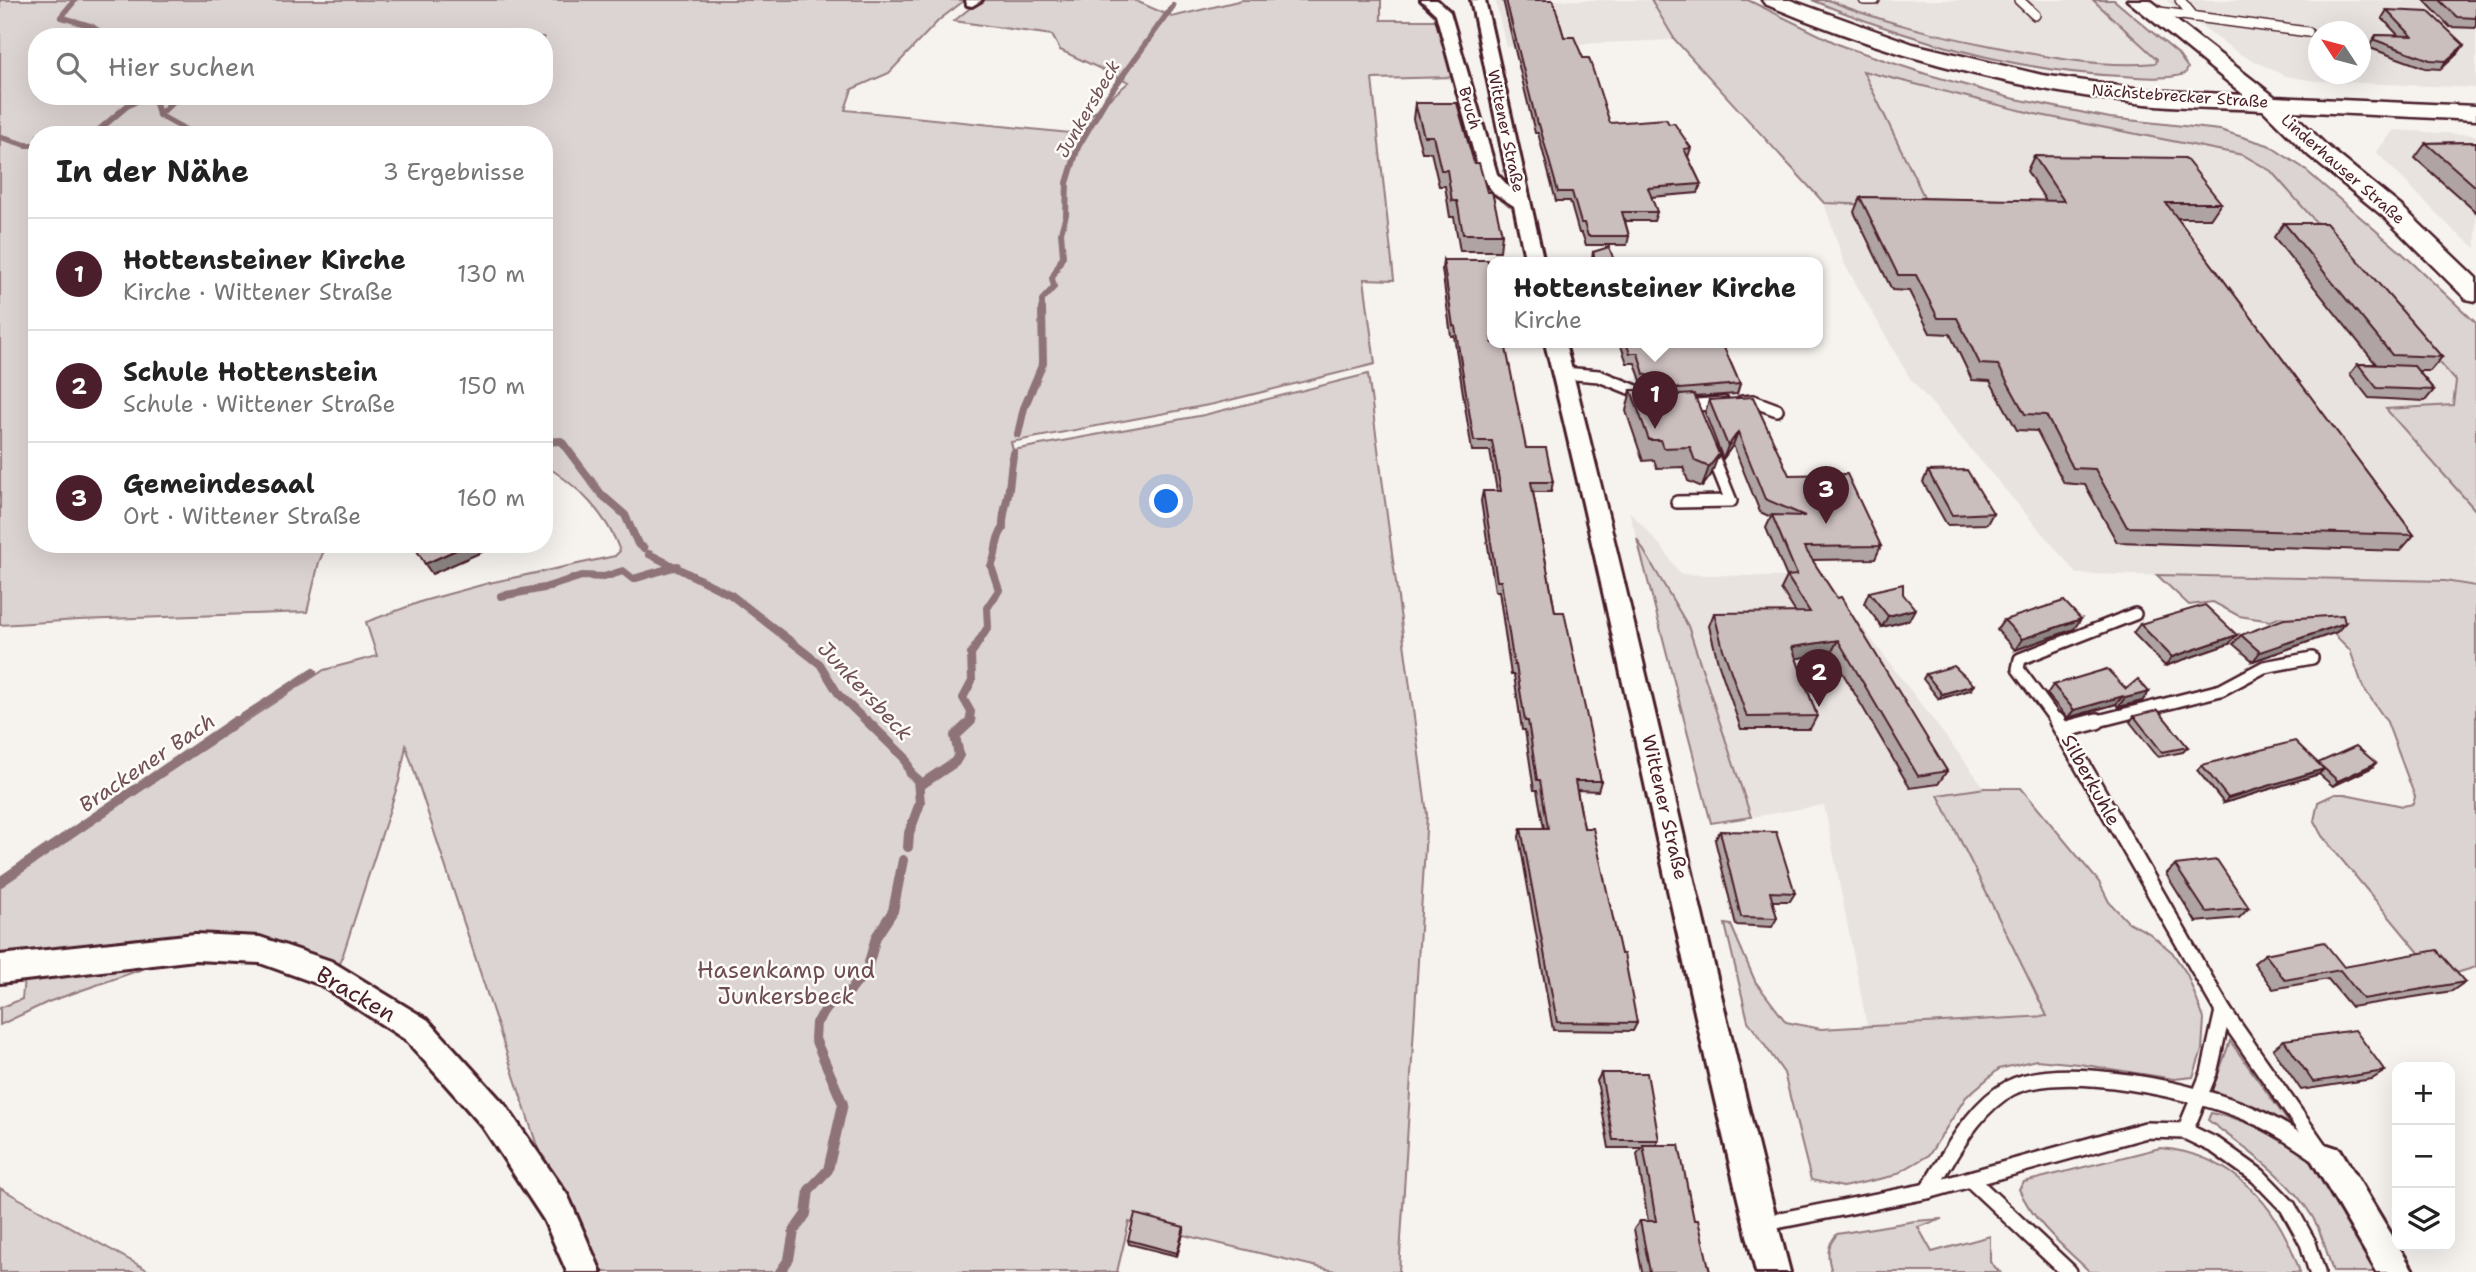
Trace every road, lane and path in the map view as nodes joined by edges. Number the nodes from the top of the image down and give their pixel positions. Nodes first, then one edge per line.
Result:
1 (1478, 0) edge
2 (1772, 0) edge
3 (1864, 0) edge
4 (1875, 0) edge
5 (2019, 0) edge
6 (2180, 0) edge
7 (1433, 1) edge
8 (2145, 6) edge
9 (2035, 15) dead end
10 (2194, 17) junction
11 (2308, 32) dead end
12 (2215, 61) junction
13 (2139, 97) junction
14 (2269, 103) junction
15 (2362, 107) junction
16 (2476, 113) edge
17 (2328, 136) junction
18 (1521, 203) junction
19 (1534, 257) edge
20 (2476, 293) edge
21 (1556, 348) edge
22 (1563, 373) junction
23 (1663, 402) edge
24 (1693, 406) junction
25 (1676, 407) edge
26 (1777, 410) dead end
27 (1698, 418) edge
28 (1708, 443) edge
29 (1677, 502) dead end
30 (2134, 614) dead end
31 (2312, 658) dead end
32 (2063, 730) junction
33 (0, 969) edge
34 (2223, 1011) junction
35 (2203, 1096) junction
36 (2185, 1131) junction
37 (2328, 1161) junction
38 (1970, 1179) junction
39 (1927, 1191) junction
40 (1760, 1224) junction
41 (584, 1272) edge
42 (1773, 1272) edge
43 (2069, 1272) edge
44 (2317, 1272) edge
45 (2397, 1272) edge

1 - 18 street, Wittener Straße
2 - 13 main road, Nächstebrecker Straße
3 - 4 lane
5 - 9 lane
6 - 10 lane
7 - 18 street, Bruch
8 - 10 lane
8 - 12 main road, Linderhauser Straße
10 - 11 lane
12 - 13 main road
12 - 14 main road, Linderhauser Straße
12 - 15 main road
13 - 14 main road, Nächstebrecker Straße
13 - 17 main road
14 - 15 main road, Nächstebrecker Straße
14 - 17 main road, Linderhauser Straße
15 - 16 main road, Nächstebrecker Straße
15 - 17 main road
17 - 20 main road, Linderhauser Straße
18 - 19 street, Wittener Straße
21 - 22 street, Wittener Straße
22 - 23 lane
22 - 40 street, Wittener Straße
24 - 25 lane
24 - 26 lane
24 - 27 lane
28 - 29 lane
30 - 32 lane, Silberkuhle
31 - 32 lane
32 - 34 lane, Silberkuhle
33 - 41 street, Bracken
34 - 35 lane
34 - 37 lane, Silberkuhle
35 - 36 lane
35 - 37 lane, Silberkuhle
35 - 39 lane, Silberkuhle
36 - 38 lane
36 - 44 lane
37 - 45 street, Silberkuhle
38 - 39 lane
38 - 43 lane
39 - 40 lane
40 - 42 street, Wittener Straße

